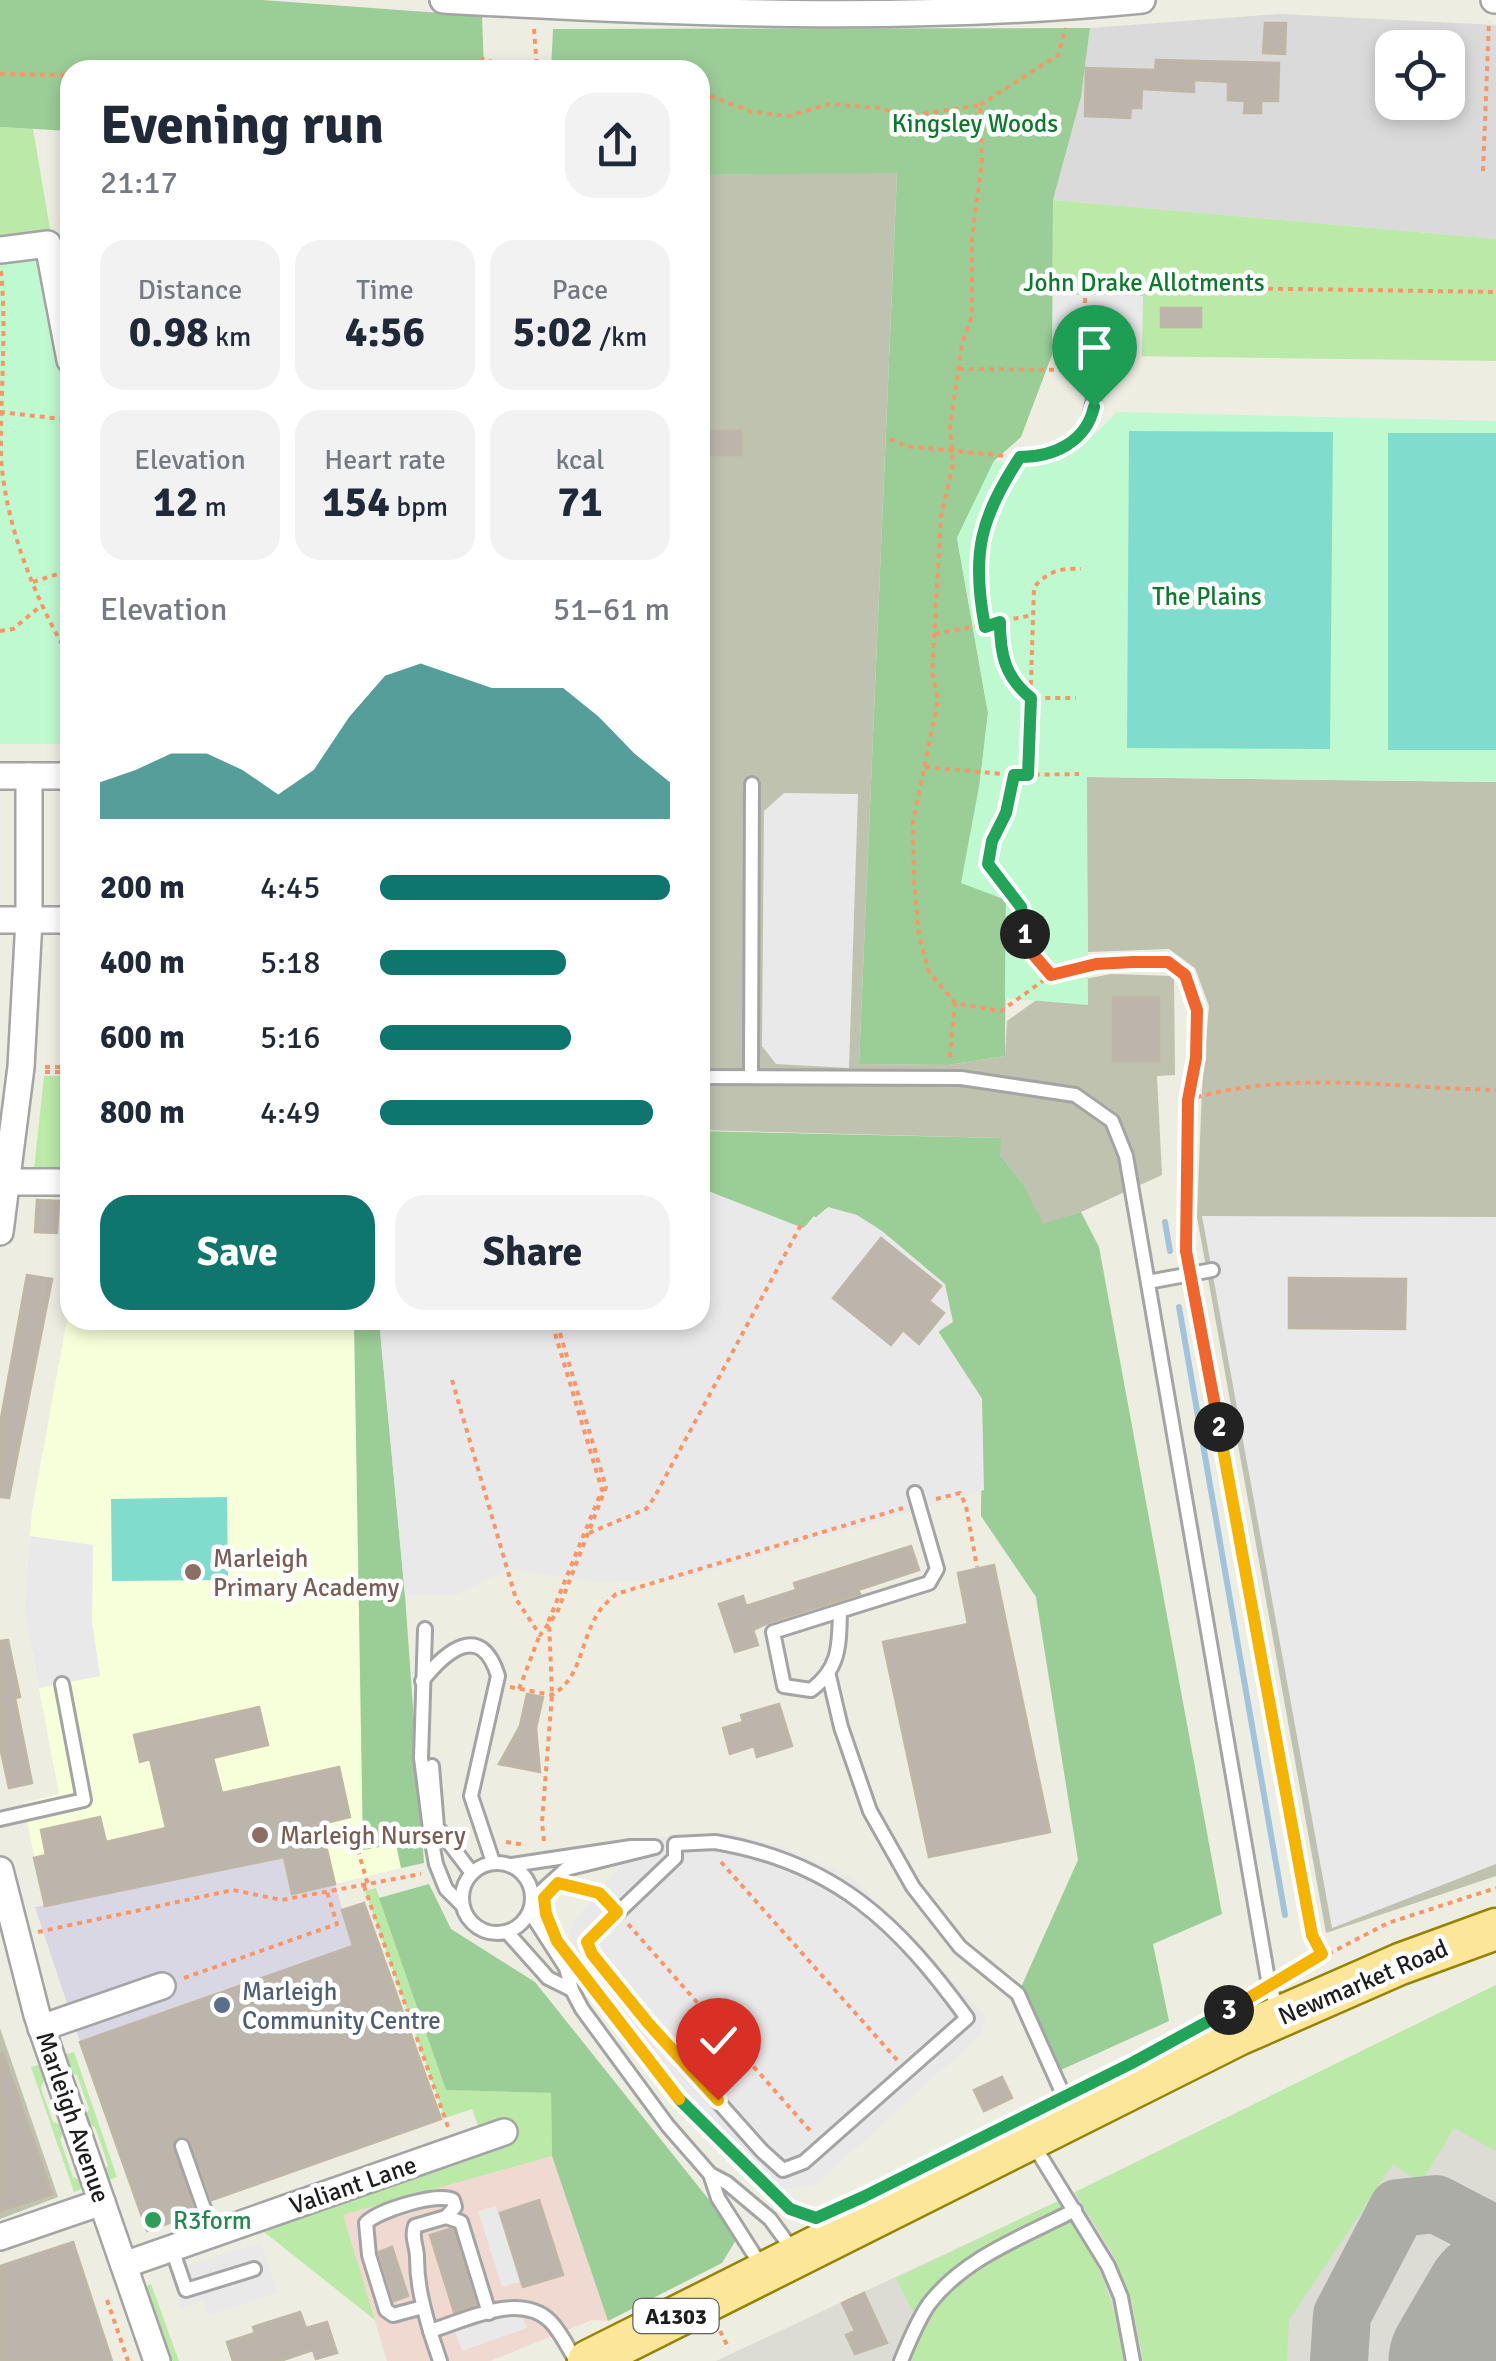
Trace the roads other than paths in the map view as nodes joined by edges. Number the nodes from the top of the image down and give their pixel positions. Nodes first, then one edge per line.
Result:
1 (443, 0) edge
2 (1142, 0) edge
3 (0, 250) edge
4 (60, 307) edge
5 (1089, 318) road end
6 (1020, 457) road end
7 (0, 776) edge
8 (29, 776) junction
9 (60, 776) edge
10 (752, 784) dead end
11 (0, 920) edge
12 (29, 920) junction
13 (60, 920) edge
14 (710, 1077) edge
15 (751, 1077) junction
16 (4, 1182) edge
17 (60, 1182) edge
18 (0, 1232) edge
19 (1212, 1270) dead end
20 (1148, 1282) junction
21 (917, 1498) road end
22 (840, 1611) junction
23 (425, 1629) dead end
24 (830, 1676) junction
25 (422, 1681) junction
26 (62, 1684) dead end
27 (432, 1766) dead end
28 (0, 1819) edge
29 (675, 1844) junction
30 (654, 1847) junction
31 (493, 1862) junction
32 (512, 1866) junction
33 (0, 1870) edge
34 (472, 1873) junction
35 (462, 1905) junction
36 (531, 1906) junction
37 (1496, 1929) edge
38 (507, 1932) junction
39 (12, 1972) edge
40 (162, 1986) road end
41 (572, 1990) junction
42 (1275, 2001) junction
43 (42, 2028) junction
44 (1075, 2119) junction
45 (460, 2120) dead end
46 (504, 2132) dead end
47 (1030, 2139) junction
48 (182, 2146) dead end
49 (462, 2147) junction
50 (710, 2174) junction
51 (102, 2202) junction
52 (1075, 2210) junction
53 (446, 2217) junction
54 (212, 2234) junction
55 (0, 2237) edge
56 (172, 2249) junction
57 (780, 2262) junction
58 (124, 2265) junction
59 (254, 2270) dead end
60 (423, 2307) junction
61 (490, 2313) junction
62 (430, 2331) junction
63 (157, 2361) edge
64 (440, 2361) edge
65 (576, 2361) edge
66 (588, 2361) edge
67 (902, 2361) edge
68 (1134, 2361) edge

1 - 2 street
3 - 4 street
5 - 6 lane
7 - 8 street
8 - 9 street
8 - 12 street
10 - 15 lane
11 - 12 street
12 - 13 street
12 - 16 street
14 - 15 lane
15 - 20 lane
16 - 17 street
16 - 18 street
19 - 20 lane
20 - 42 lane
21 - 22 lane
22 - 24 lane
22 - 24 lane
23 - 25 lane
24 - 44 lane
25 - 31 lane
25 - 35 lane
26 - 28 lane
27 - 34 lane
29 - 29 lane
29 - 30 lane
30 - 32 lane
30 - 36 lane
31 - 32 lane
31 - 34 lane
32 - 36 lane
33 - 39 street, Marleigh Avenue
34 - 35 lane
35 - 38 lane
36 - 38 lane
36 - 41 lane
37 - 42 main road, Newmarket Road / A1303
38 - 41 lane
39 - 43 street, Marleigh Avenue
40 - 43 street
41 - 50 lane
42 - 44 main road, Newmarket Road / A1303
43 - 51 street, Marleigh Avenue
44 - 47 main road, Newmarket Road / A1303
45 - 49 street
46 - 49 street, Valiant Lane
47 - 52 lane
47 - 57 main road, Newmarket Road / A1303
48 - 54 lane
49 - 54 street, Valiant Lane
50 - 57 lane
50 - 57 lane
51 - 55 street
51 - 58 street, Marleigh Avenue
52 - 67 lane
52 - 68 lane
53 - 60 lane
53 - 60 lane
53 - 61 lane
54 - 56 street, Valiant Lane
56 - 58 street, Valiant Lane
56 - 59 lane
57 - 66 main road, Newmarket Road / A1303
58 - 63 street, Marleigh Avenue
60 - 62 lane
61 - 62 lane
61 - 65 lane
62 - 64 lane

